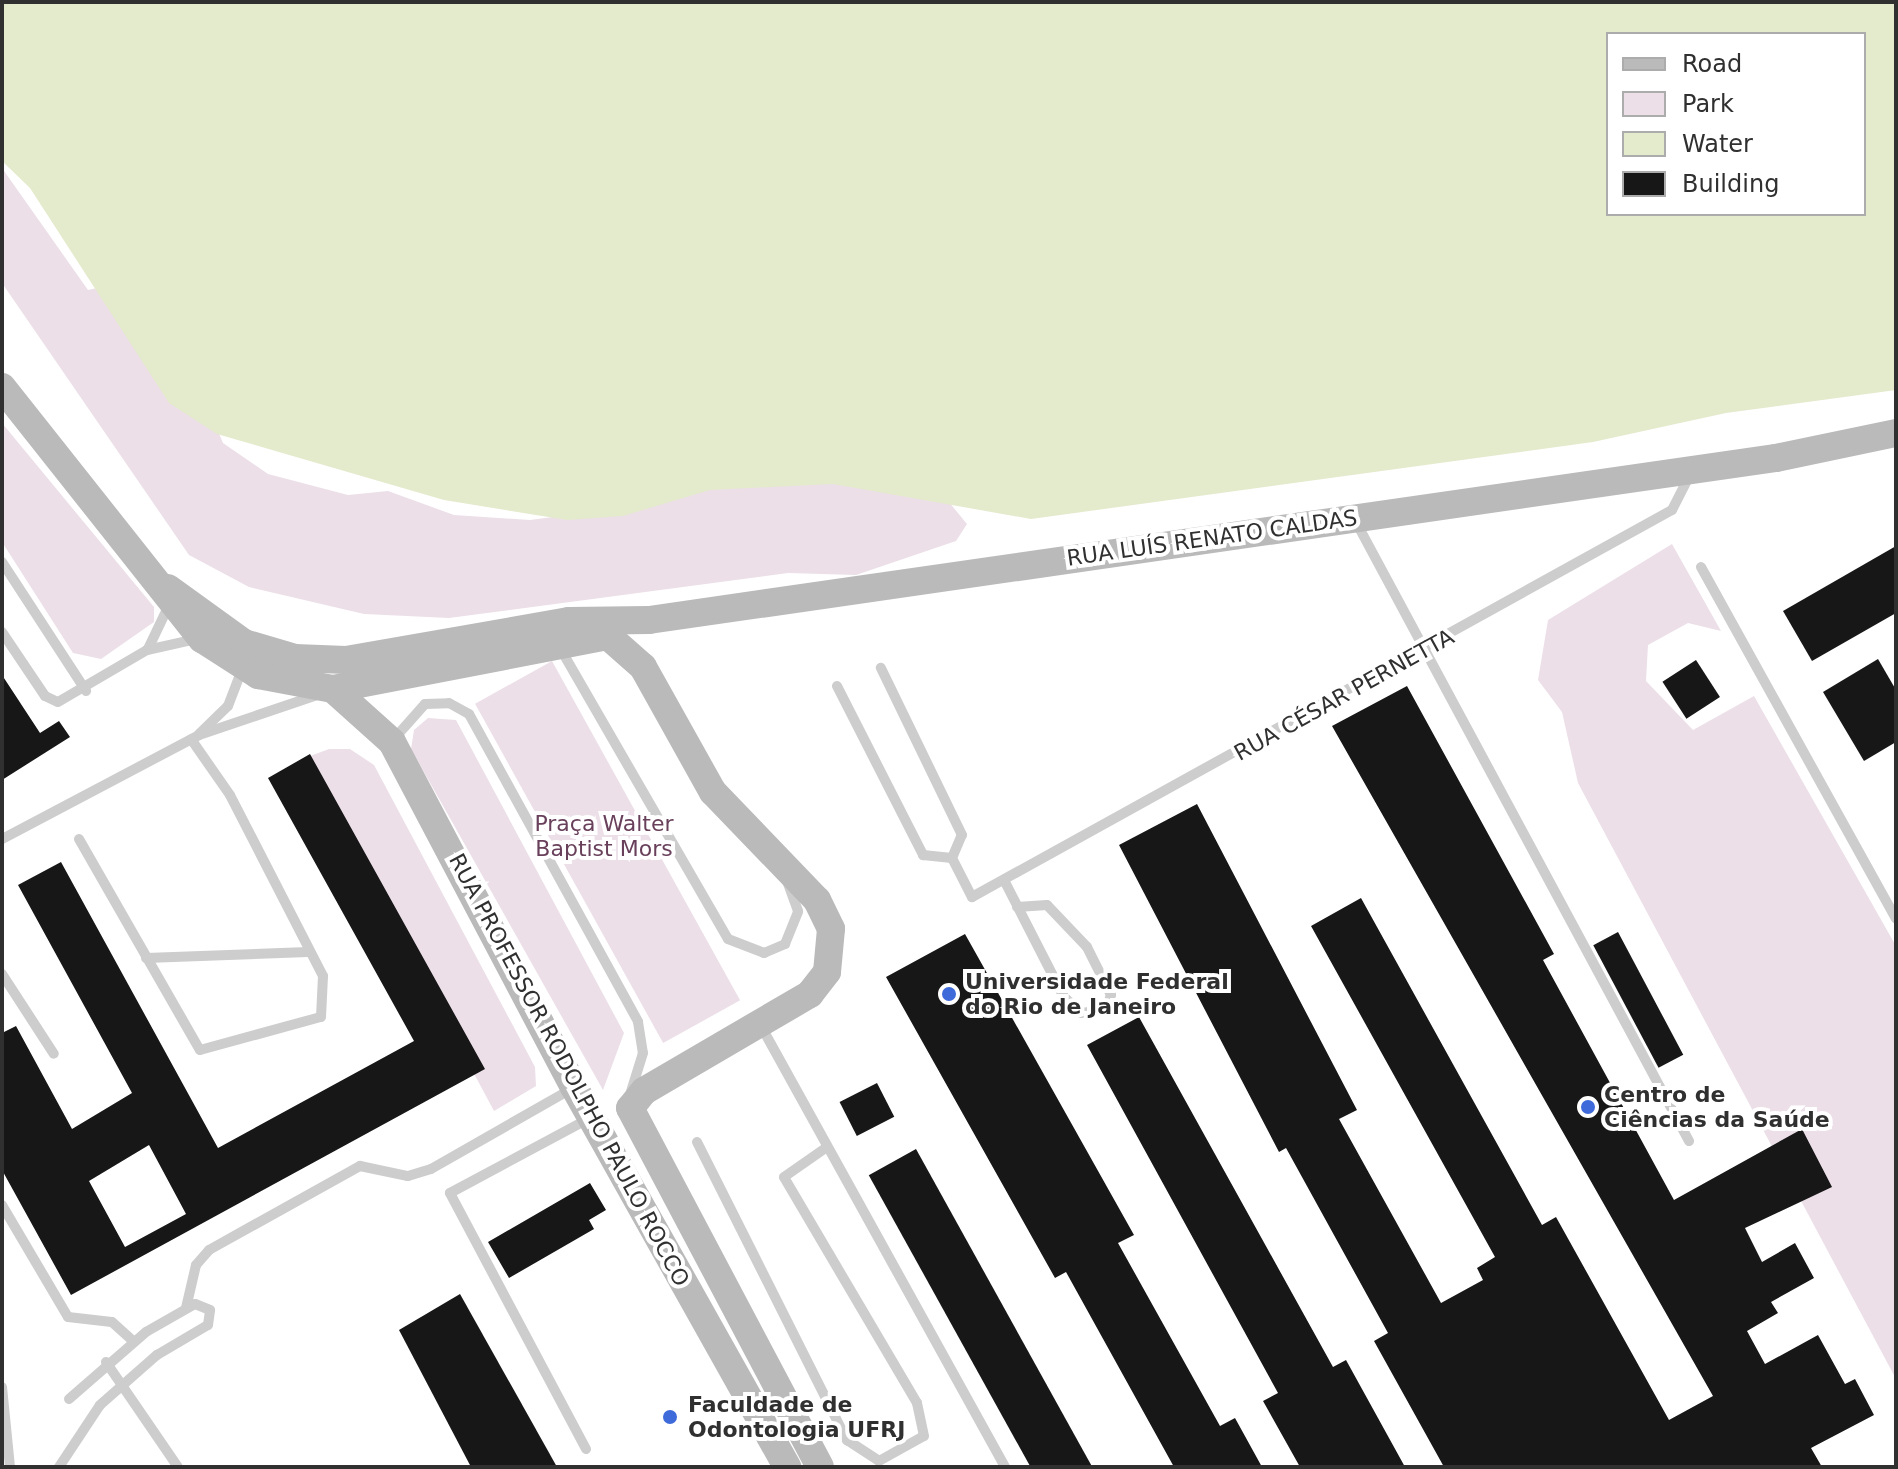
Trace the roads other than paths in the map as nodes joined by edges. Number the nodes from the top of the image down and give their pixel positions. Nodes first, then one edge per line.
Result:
1 (2, 387) edge
2 (1896, 433) edge
3 (1693, 469) junction
4 (1353, 517) junction
5 (2, 562) edge
6 (1701, 567) dead end
7 (168, 588) junction
8 (649, 620) junction
9 (2, 632) edge
10 (564, 634) junction
11 (609, 637) junction
12 (202, 639) junction
13 (1428, 649) junction
14 (147, 650) junction
15 (242, 667) junction
16 (881, 668) dead end
17 (837, 686) dead end
18 (330, 689) junction
19 (86, 691) junction
20 (195, 737) junction
21 (392, 742) junction
22 (2, 839) edge
23 (79, 839) dead end
24 (952, 858) junction
25 (777, 860) junction
26 (1004, 880) junction
27 (1017, 907) junction
28 (1896, 919) edge
29 (308, 952) junction
30 (146, 958) junction
31 (2, 974) edge
32 (760, 1025) junction
33 (54, 1054) dead end
34 (574, 1087) junction
35 (630, 1108) junction
36 (591, 1118) junction
37 (1689, 1141) dead end
38 (697, 1142) dead end
39 (827, 1147) junction
40 (2, 1205) edge
41 (186, 1308) junction
42 (133, 1341) junction
43 (106, 1362) junction
44 (121, 1384) junction
45 (2, 1387) edge
46 (69, 1399) dead end
47 (586, 1449) dead end
48 (10, 1467) edge
49 (59, 1467) edge
50 (178, 1467) edge
51 (787, 1467) edge
52 (820, 1467) edge
53 (1005, 1467) edge

1 - 7 street
2 - 3 street, RUA LUÍS RENATO CALDAS
3 - 4 street, RUA LUÍS RENATO CALDAS
3 - 13 lane, RUA CÉSAR PERNETTA
4 - 8 street, RUA LUÍS RENATO CALDAS
4 - 13 lane
5 - 19 lane
6 - 28 lane
7 - 10 street, RUA LUÍS RENATO CALDAS
7 - 12 street
7 - 14 lane
8 - 10 street, RUA LUÍS RENATO CALDAS
8 - 11 street, RUA LUÍS RENATO CALDAS
9 - 19 lane
10 - 11 street, RUA LUÍS RENATO CALDAS
10 - 18 street, RUA LUÍS RENATO CALDAS
10 - 25 lane
11 - 25 street
12 - 14 lane
12 - 15 street
13 - 26 lane, RUA CÉSAR PERNETTA
13 - 37 lane
14 - 19 lane
15 - 18 street
15 - 20 lane, RUA LUÍS RENATO CALDAS
16 - 24 lane
17 - 24 lane
18 - 20 lane, RUA LUÍS RENATO CALDAS
18 - 21 street, RUA PROFESSOR RODOLPHO PAULO ROCCO
20 - 22 lane, RUA LUÍS RENATO CALDAS
20 - 29 lane
21 - 34 street, RUA PROFESSOR RODOLPHO PAULO ROCCO
21 - 35 lane
23 - 30 lane
24 - 26 lane, RUA CÉSAR PERNETTA
25 - 32 street
26 - 27 lane
27 - 27 lane
29 - 30 lane
29 - 30 lane
31 - 33 lane
32 - 35 street
32 - 39 lane
34 - 36 street, RUA PROFESSOR RODOLPHO PAULO ROCCO
34 - 41 lane
35 - 52 street, RUA PROFESSOR RODOLPHO PAULO ROCCO
36 - 47 lane
36 - 51 street, RUA PROFESSOR RODOLPHO PAULO ROCCO
38 - 39 lane
39 - 53 lane
40 - 42 lane
41 - 42 lane
41 - 44 lane
42 - 43 lane
43 - 44 lane
43 - 46 lane
44 - 49 lane
44 - 50 lane
45 - 48 lane

